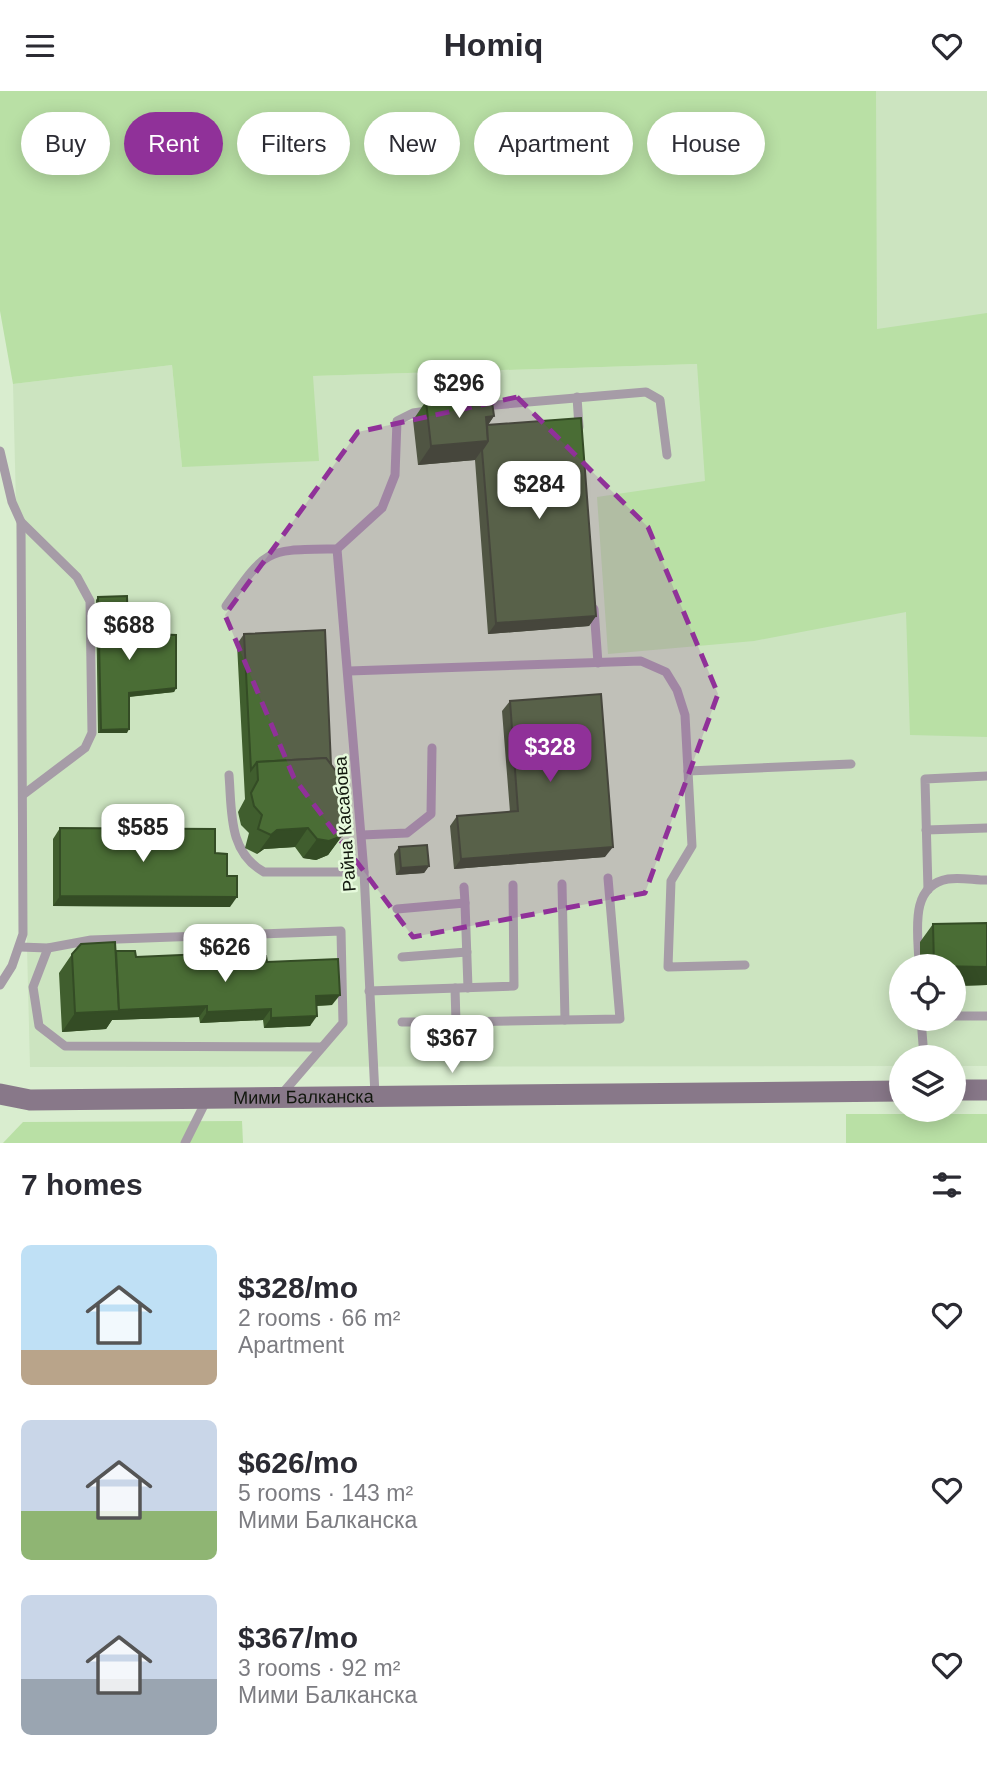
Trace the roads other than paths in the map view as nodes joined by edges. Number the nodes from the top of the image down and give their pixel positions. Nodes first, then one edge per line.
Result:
1 (577, 397) junction
2 (468, 407) edge
3 (441, 410) edge
4 (580, 437) edge
5 (0, 451) edge
6 (667, 455) dead end
7 (21, 522) junction
8 (337, 549) junction
9 (593, 596) edge
10 (226, 606) dead end
11 (598, 663) junction
12 (349, 671) junction
13 (432, 748) dead end
14 (851, 764) dead end
15 (688, 771) junction
16 (229, 775) dead end
17 (987, 776) edge
18 (24, 794) junction
19 (987, 828) edge
20 (926, 830) junction
21 (362, 835) junction
22 (364, 872) junction
23 (608, 878) dead end
24 (987, 880) edge
25 (562, 884) dead end
26 (513, 885) dead end
27 (464, 887) dead end
28 (928, 890) junction
29 (465, 903) junction
30 (397, 909) dead end
31 (20, 947) junction
32 (48, 948) junction
33 (467, 952) junction
34 (919, 954) edge
35 (402, 957) dead end
36 (745, 965) dead end
37 (0, 985) edge
38 (455, 988) junction
39 (468, 988) junction
40 (369, 991) junction
41 (966, 1016) edge
42 (987, 1016) edge
43 (565, 1020) junction
44 (402, 1022) dead end
45 (456, 1022) junction
46 (322, 1047) junction
47 (966, 1090) edge
48 (987, 1090) edge
49 (889, 1091) edge
50 (0, 1094) edge
51 (208, 1097) junction
52 (279, 1097) junction
53 (375, 1097) junction
54 (185, 1143) edge

1 - 2 lane
1 - 4 lane
1 - 6 lane
3 - 8 lane
5 - 7 lane
7 - 18 lane
7 - 18 lane
8 - 10 lane
8 - 12 lane, Райна Касабова
9 - 11 lane
11 - 12 lane
11 - 15 lane
12 - 21 lane, Райна Касабова
13 - 21 lane
14 - 15 lane
15 - 36 lane
16 - 22 lane
17 - 20 lane
18 - 31 lane
19 - 20 lane
20 - 28 lane
21 - 22 lane, Райна Касабова
22 - 40 lane, Райна Касабова
23 - 43 lane
24 - 28 lane
25 - 43 lane
26 - 39 lane
27 - 29 lane
28 - 34 lane
29 - 30 lane
29 - 33 lane
31 - 32 lane
31 - 37 lane
32 - 46 lane
32 - 46 lane
33 - 35 lane
33 - 39 lane
38 - 39 lane
38 - 40 lane
38 - 45 lane
40 - 53 lane, Райна Касабова
41 - 42 lane
43 - 45 lane
44 - 45 lane
46 - 52 lane
47 - 48 street
49 - 53 street, Мими Балканска
50 - 51 street, Мими Балканска
51 - 52 street, Мими Балканска
51 - 54 lane
52 - 53 street, Мими Балканска

